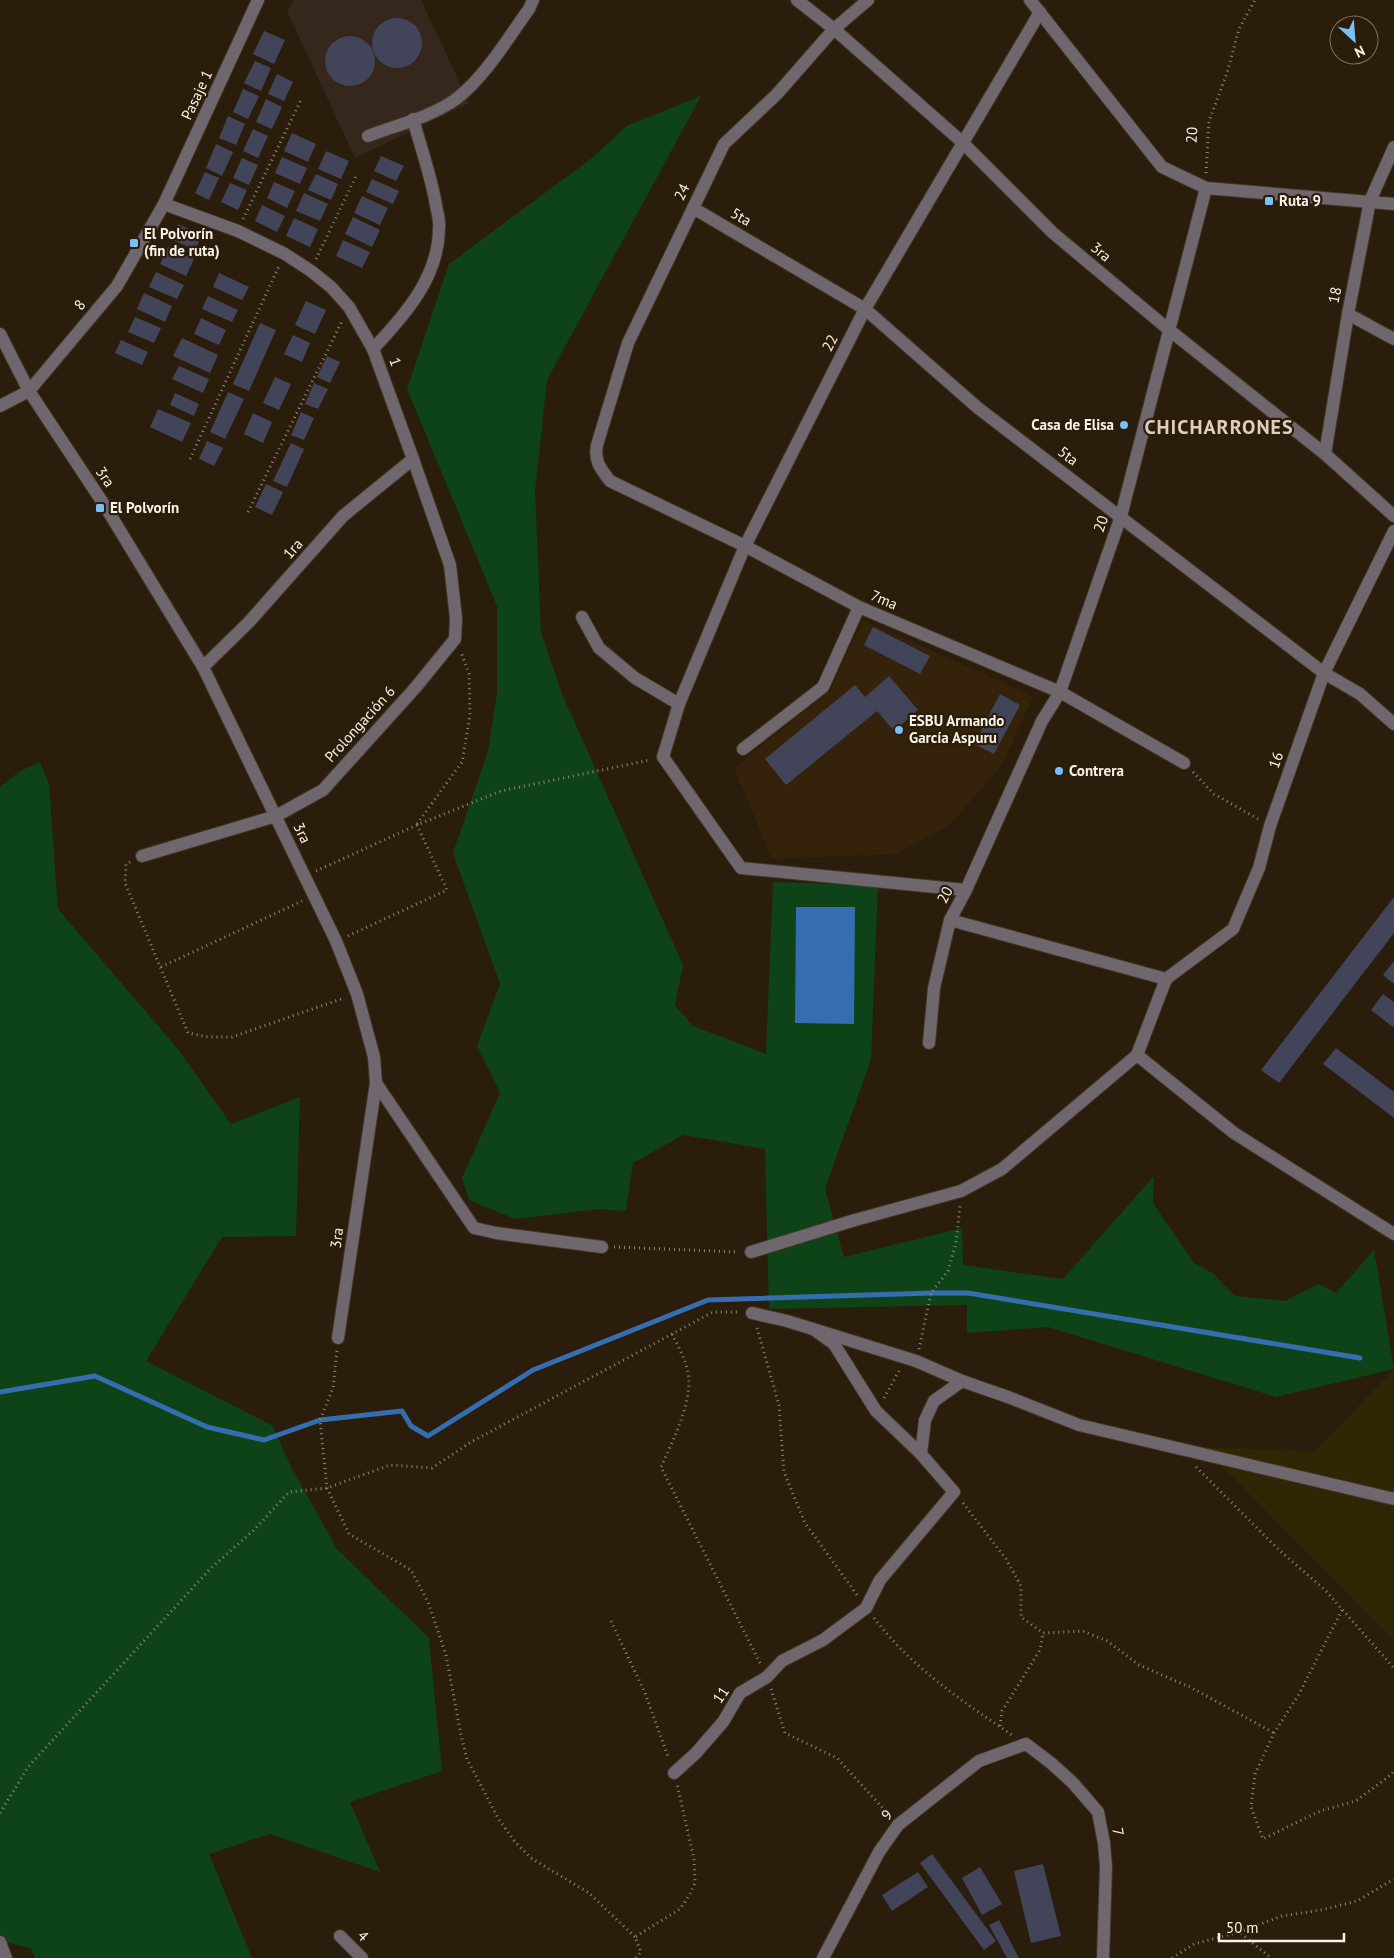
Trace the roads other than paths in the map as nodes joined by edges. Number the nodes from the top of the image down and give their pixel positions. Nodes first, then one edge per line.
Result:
1 (258, 0) edge
2 (533, 0) edge
3 (798, 0) edge
4 (868, 0) edge
5 (1030, 0) edge
6 (1040, 12) junction
7 (834, 29) junction
8 (413, 120) junction
9 (368, 136) dead end
10 (962, 142) junction
11 (1394, 147) edge
12 (1206, 188) junction
13 (1370, 201) junction
14 (164, 204) junction
15 (1394, 204) edge
16 (693, 208) junction
17 (865, 309) junction
18 (1348, 314) junction
19 (1168, 329) junction
20 (0, 334) edge
21 (1394, 339) edge
22 (373, 349) junction
23 (29, 391) junction
24 (0, 406) edge
25 (597, 445) joint
26 (1324, 454) junction
27 (413, 459) junction
28 (1121, 516) junction
29 (1394, 516) edge
30 (1394, 531) edge
31 (745, 546) junction
32 (859, 607) junction
33 (582, 617) dead end
34 (455, 639) joint
35 (203, 667) junction
36 (1324, 673) junction
37 (1060, 692) junction
38 (679, 704) junction
39 (1394, 724) edge
40 (743, 749) dead end
41 (1184, 763) road end
42 (276, 816) junction
43 (142, 856) road end
44 (966, 890) junction
45 (950, 920) junction
46 (1166, 979) junction
47 (929, 1043) dead end
48 (1137, 1055) junction
49 (376, 1084) junction
50 (1394, 1234) edge
51 (602, 1247) road end
52 (751, 1252) road end
53 (752, 1313) road end
54 (816, 1331) junction
55 (338, 1338) road end
56 (962, 1381) junction
57 (921, 1454) junction
58 (1394, 1499) edge
59 (1026, 1744) joint
60 (674, 1773) road end
61 (340, 1936) dead end
62 (0, 1942) edge
63 (6, 1958) edge
64 (362, 1958) edge
65 (823, 1958) edge
66 (1103, 1958) edge

1 - 14 street, Pasaje 1
2 - 8 street
3 - 7 street, 3ra
4 - 7 street, 24
5 - 6 street
6 - 10 street, 22
6 - 12 street
7 - 10 street, 3ra
7 - 16 street, 24
8 - 9 street
8 - 22 street
10 - 17 street, 22
10 - 19 street, 3ra
11 - 13 street, 18
12 - 13 street
12 - 19 street, 20
13 - 15 street
13 - 18 street, 18
14 - 22 street, 1
14 - 23 street, 8
16 - 17 street, 5ta
16 - 25 street, 24
17 - 28 street, 5ta
17 - 31 street, 22
18 - 21 street
18 - 26 street, 18
19 - 26 street, 3ra
19 - 28 street, 20
20 - 23 street
22 - 27 street, 1
23 - 24 street, 8
23 - 35 street, 3ra
25 - 31 street, 7ma
26 - 29 street, 3ra
27 - 34 street, 1
27 - 35 street, 1ra
28 - 36 street, 5ta
28 - 37 street, 20
30 - 36 street, 16
31 - 32 street, 7ma
31 - 38 street, 22
32 - 37 street, 7ma
32 - 40 street
33 - 38 street
34 - 42 street, Prolongación 6
35 - 42 street, 3ra
36 - 39 street, 5ta
36 - 46 street, 16
37 - 41 street, 7ma
37 - 44 street, 20
38 - 44 street, 22
42 - 43 street, Prolongación 6
42 - 49 street, 3ra
44 - 45 street, 20
45 - 46 street
45 - 47 street, 20
46 - 48 street
48 - 50 street
48 - 52 street
49 - 51 street
49 - 55 street, 3ra
53 - 54 street
54 - 56 street
54 - 57 street
56 - 57 street
56 - 58 street
57 - 60 street, 11
59 - 65 street, 9
59 - 66 street, 7
61 - 64 street, 4
62 - 63 street

